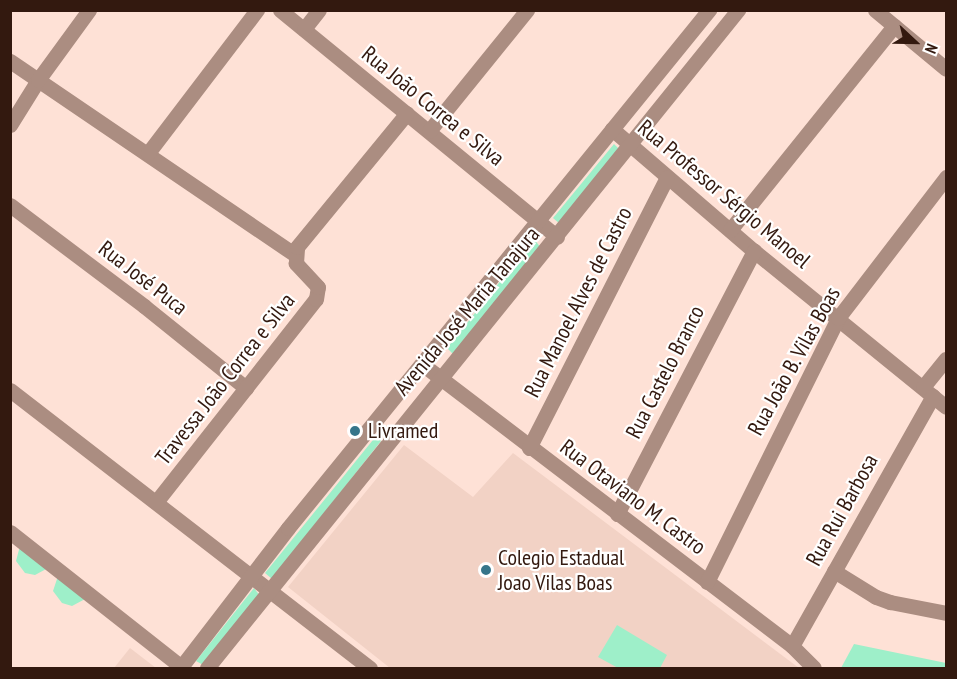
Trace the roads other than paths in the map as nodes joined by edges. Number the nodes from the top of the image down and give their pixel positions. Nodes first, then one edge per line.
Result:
1 (89, 10) edge
2 (256, 10) edge
3 (280, 10) edge
4 (319, 10) edge
5 (527, 10) edge
6 (709, 10) edge
7 (875, 10) edge
8 (730, 14) edge
9 (894, 26) junction
10 (304, 29) junction
11 (10, 61) edge
12 (946, 69) edge
13 (38, 80) junction
14 (407, 113) junction
15 (10, 125) edge
16 (612, 129) junction
17 (429, 131) junction
18 (629, 144) junction
19 (148, 153) junction
20 (667, 177) junction
21 (946, 177) edge
22 (10, 205) edge
23 (539, 222) junction
24 (730, 230) junction
25 (557, 237) junction
26 (754, 250) junction
27 (295, 255) junction
28 (838, 318) junction
29 (946, 359) edge
30 (422, 364) junction
31 (440, 378) junction
32 (246, 388) junction
33 (10, 390) edge
34 (928, 391) junction
35 (946, 407) edge
36 (530, 448) junction
37 (156, 502) junction
38 (617, 514) junction
39 (10, 532) edge
40 (834, 571) junction
41 (251, 575) junction
42 (707, 582) junction
43 (270, 588) junction
44 (946, 613) edge
45 (792, 646) junction
46 (182, 668) edge
47 (207, 669) edge
48 (370, 669) edge
49 (814, 669) edge

1 - 13 street
2 - 19 street
3 - 10 street, Rua João Correa e Silva
4 - 10 street
5 - 17 street
6 - 16 street, Avenida José Maria Tanajura
7 - 9 street
8 - 18 street, Avenida José Maria Tanajura
9 - 12 street
9 - 24 street
10 - 14 street, Rua João Correa e Silva
11 - 13 street
13 - 15 street
13 - 19 street
14 - 17 street, Rua João Correa e Silva
14 - 27 street
16 - 18 street, Rua Professor Sérgio Manoel
16 - 23 street, Avenida José Maria Tanajura
17 - 23 street, Rua João Correa e Silva
18 - 20 street, Rua Professor Sérgio Manoel
18 - 25 street, Avenida José Maria Tanajura
19 - 27 street
20 - 24 street, Rua Professor Sérgio Manoel
20 - 36 street, Rua Manoel Alves de Castro
21 - 28 street, Rua João B. Vilas Boas
22 - 32 street, Rua José Puca
23 - 25 street, Rua João Correa e Silva
23 - 30 street, Avenida José Maria Tanajura
24 - 26 street, Rua Professor Sérgio Manoel
25 - 31 street, Avenida José Maria Tanajura
26 - 28 street, Rua Professor Sérgio Manoel
26 - 38 street, Rua Castelo Branco
27 - 32 street, Travessa João Correa e Silva
28 - 34 street, Rua Professor Sérgio Manoel
28 - 42 street, Rua João B. Vilas Boas
29 - 34 street, Rua Rui Barbosa
30 - 31 street, Rua Otaviano M. Castro
30 - 41 street, Avenida José Maria Tanajura
31 - 36 street, Rua Otaviano M. Castro
31 - 43 street, Avenida José Maria Tanajura
32 - 37 street, Travessa João Correa e Silva
33 - 37 street
34 - 35 street, Rua Professor Sérgio Manoel
34 - 40 street, Rua Rui Barbosa
36 - 38 street, Rua Otaviano M. Castro
37 - 41 street
38 - 42 street, Rua Otaviano M. Castro
39 - 46 street
40 - 44 street
40 - 45 street, Rua Rui Barbosa
41 - 43 street
41 - 46 street, Avenida José Maria Tanajura
42 - 45 street, Rua Otaviano M. Castro
43 - 47 street, Avenida José Maria Tanajura
43 - 48 street
45 - 49 street, Rua Otaviano M. Castro

